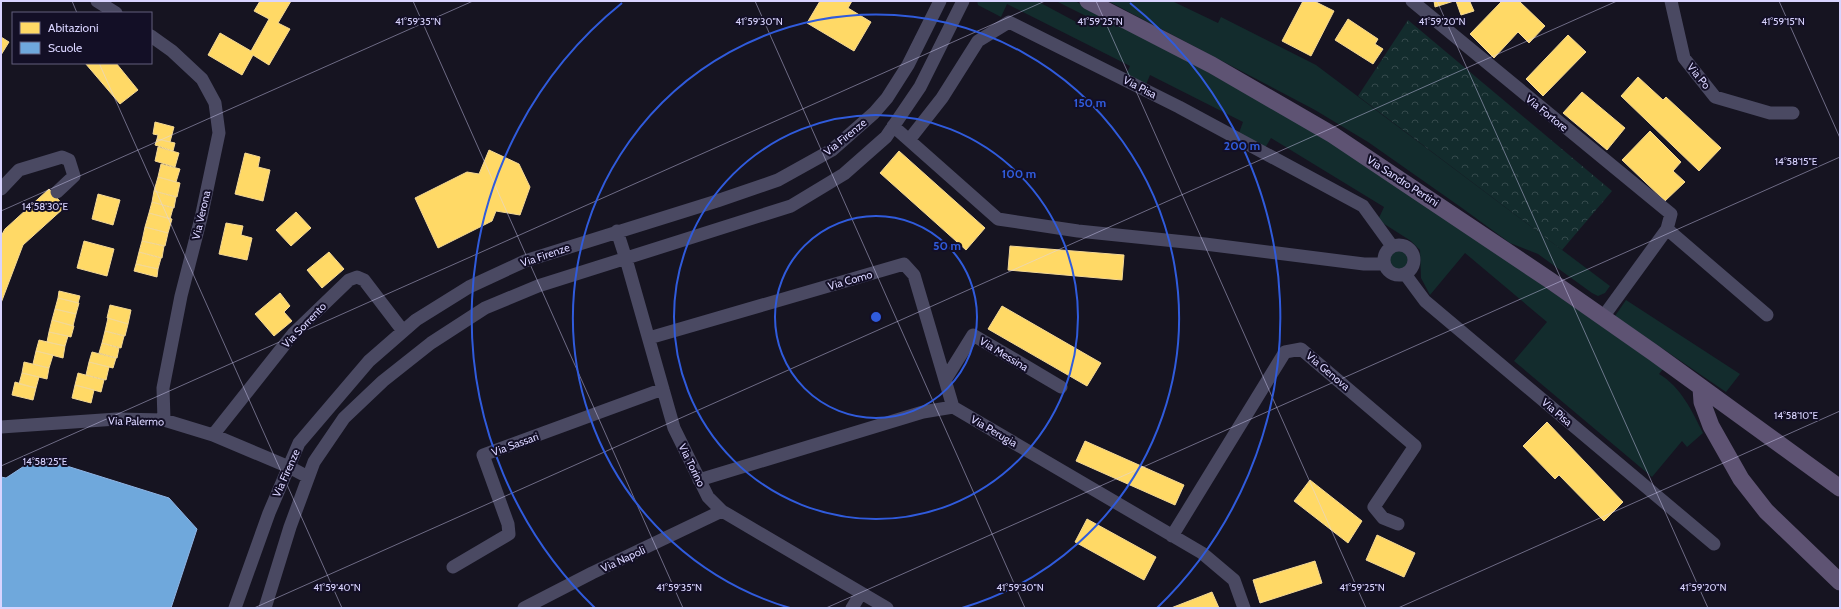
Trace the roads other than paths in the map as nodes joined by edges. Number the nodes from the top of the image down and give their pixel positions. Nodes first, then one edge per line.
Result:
1 (97, 1) edge
2 (940, 1) edge
3 (963, 1) edge
4 (1088, 1) edge
5 (1412, 1) edge
6 (1671, 1) edge
7 (114, 12) edge
8 (152, 37) edge
9 (1792, 113) dead end
10 (893, 126) junction
11 (909, 140) junction
12 (1, 189) edge
13 (57, 192) dead end
14 (1667, 229) junction
15 (617, 231) junction
16 (1392, 246) junction
17 (626, 259) junction
18 (1384, 264) junction
19 (1405, 274) junction
20 (1767, 315) dead end
21 (1603, 317) junction
22 (403, 331) junction
23 (649, 338) junction
24 (945, 380) junction
25 (1061, 387) dead end
26 (1701, 388) junction
27 (663, 389) junction
28 (953, 407) junction
29 (164, 420) junction
30 (1, 427) edge
31 (213, 435) junction
32 (289, 467) junction
33 (308, 477) junction
34 (699, 480) junction
35 (1840, 488) edge
36 (722, 511) junction
37 (1398, 524) dead end
38 (1172, 536) junction
39 (1714, 544) dead end
40 (453, 567) dead end
41 (1840, 582) edge
42 (861, 593) junction
43 (235, 608) edge
44 (265, 608) edge
45 (524, 608) edge
46 (852, 608) edge
47 (887, 608) edge
48 (1244, 608) edge

1 - 7 street
2 - 15 street, Via Firenze
3 - 10 street, Via Firenze
4 - 21 main road, Via Sandro Pertini
5 - 14 street, Via Fortore
6 - 9 street, Via Po
8 - 29 street, Via Verona
10 - 11 street
10 - 17 street, Via Firenze
11 - 16 street, Via Pisa
11 - 18 street
12 - 13 street
14 - 20 street
14 - 21 street
15 - 17 street, Via Torino
15 - 22 street, Via Firenze
16 - 18 street
16 - 19 street
17 - 23 street, Via Torino
17 - 33 street, Via Firenze
18 - 19 street
19 - 39 street, Via Pisa
21 - 26 main road, Via Sandro Pertini
22 - 31 street, Via Sorrento
22 - 32 street, Via Firenze
23 - 24 street, Via Como
23 - 27 street, Via Torino
24 - 25 street, Via Messina
24 - 28 street, Via Como
26 - 35 main road, Via Sandro Pertini
26 - 41 main road
27 - 34 street, Via Torino
27 - 40 street, Via Sassari
28 - 34 street
28 - 38 street, Via Perugia
29 - 30 street, Via Palermo
29 - 31 street, Via Palermo
31 - 32 street, Via Palermo
32 - 33 street, Via Palermo
32 - 43 street, Via Firenze
33 - 44 street, Via Firenze
34 - 36 street, Via Torino
36 - 42 street, Via Torino
36 - 45 street, Via Napoli
37 - 38 street, Via Genova
38 - 48 street, Via Perugia
42 - 46 street
42 - 47 street, Via Torino

